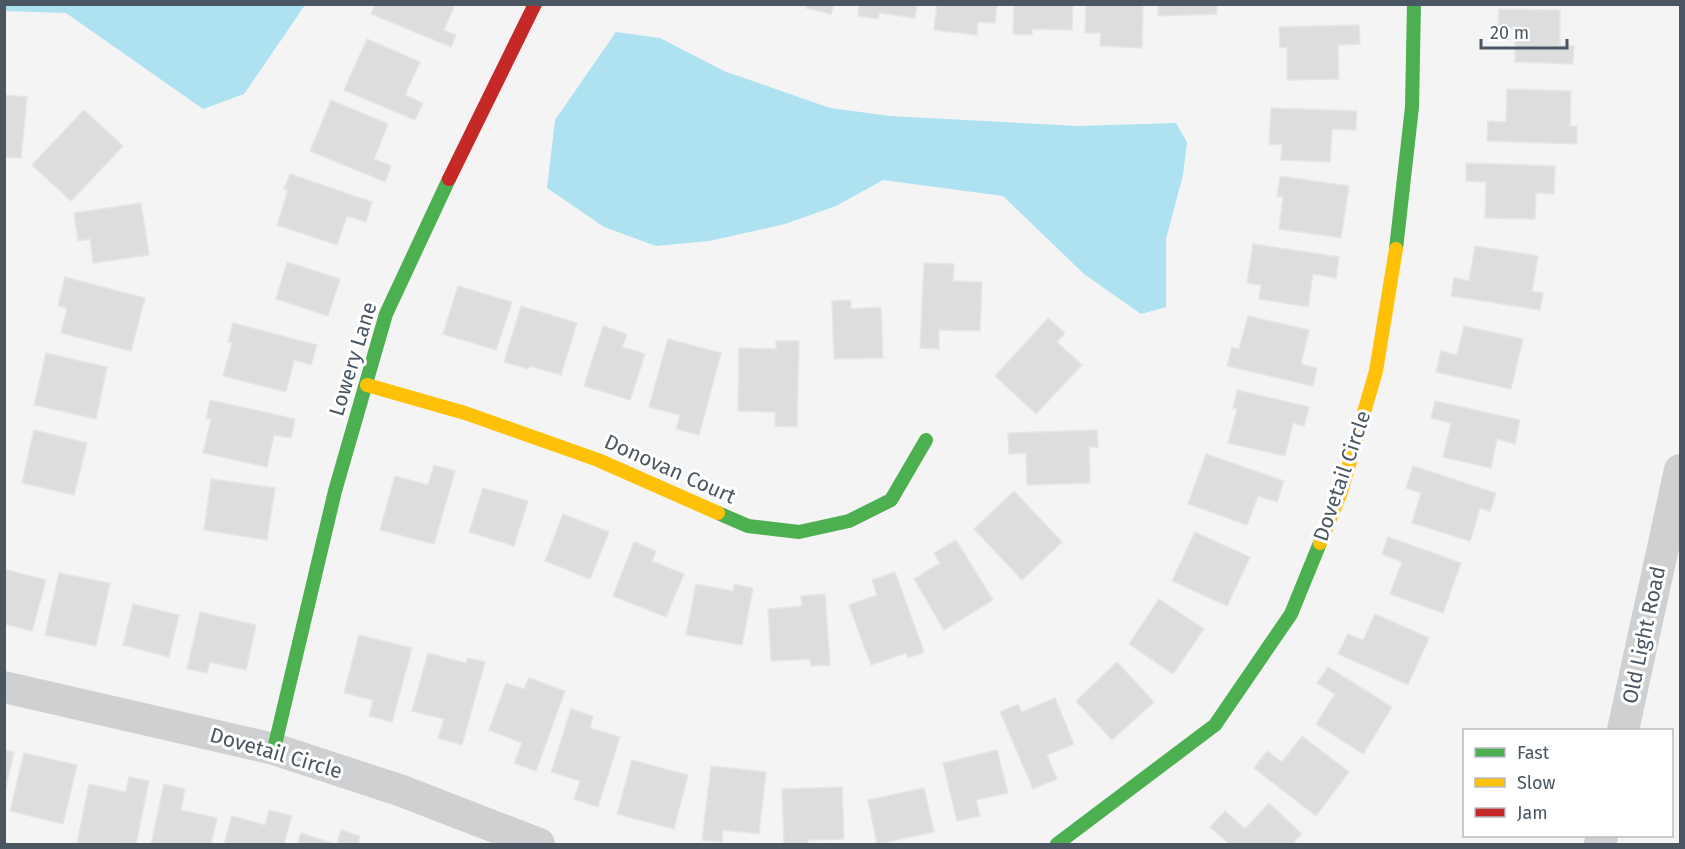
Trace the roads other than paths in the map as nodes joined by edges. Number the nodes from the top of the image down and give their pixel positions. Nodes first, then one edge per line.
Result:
1 (535, 4) edge
2 (1414, 4) edge
3 (367, 385) junction
4 (926, 440) dead end
5 (1680, 470) edge
6 (4, 687) edge
7 (1623, 729) edge
8 (274, 749) junction
9 (539, 844) edge
10 (1057, 844) edge

1 - 3 street, Lowery Lane
2 - 10 street, Dovetail Circle
3 - 4 street, Donovan Court
3 - 8 street, Lowery Lane
5 - 7 street, Old Light Road
6 - 8 street, Dovetail Circle
8 - 9 street, Dovetail Circle

